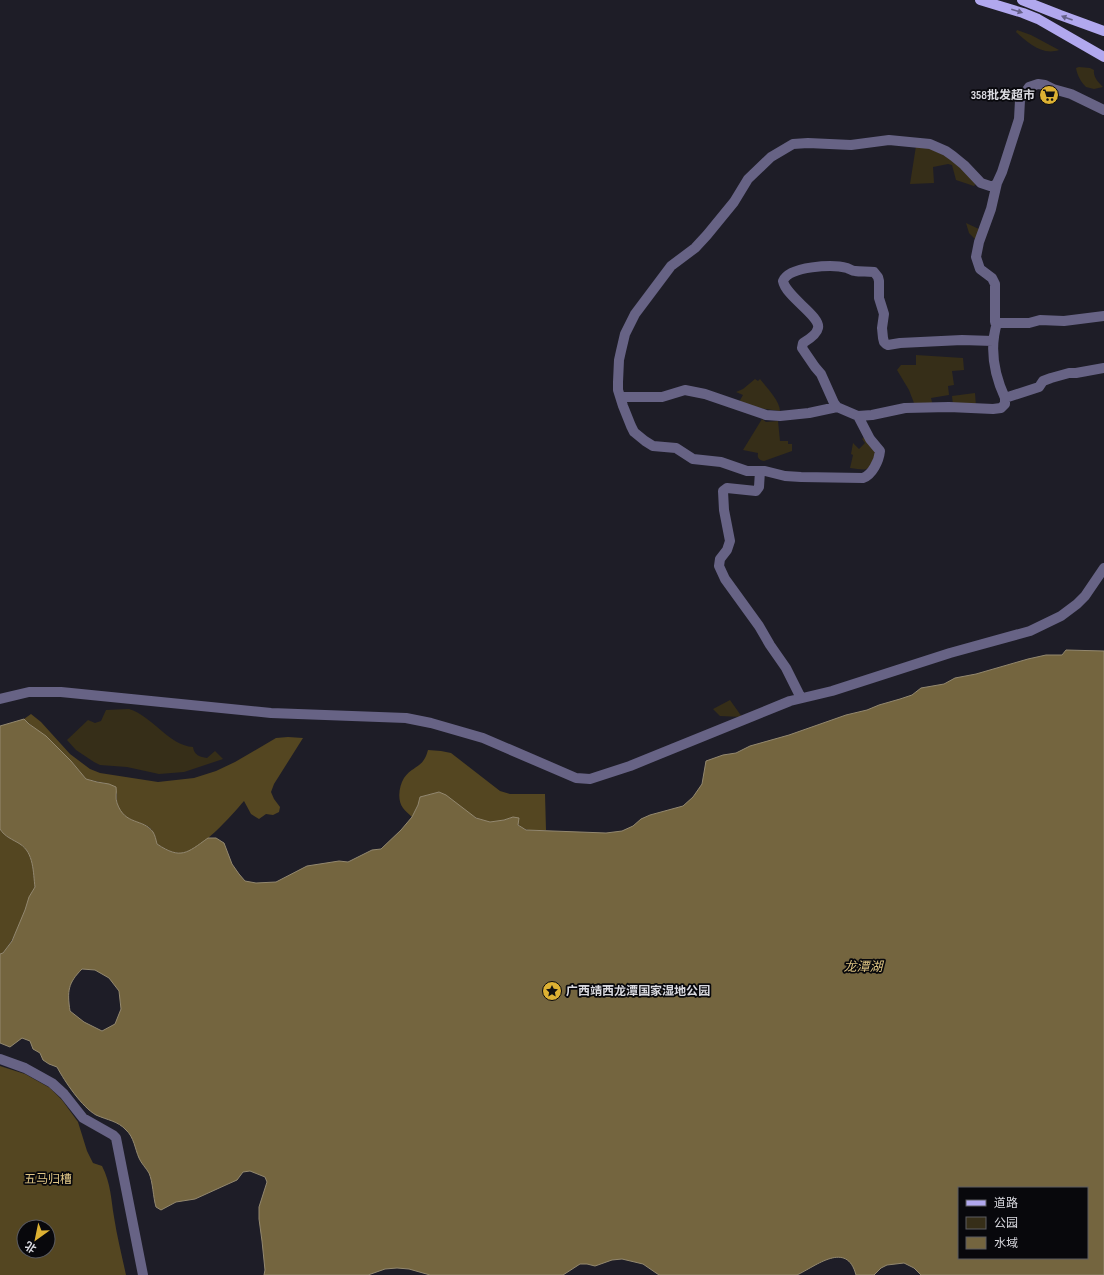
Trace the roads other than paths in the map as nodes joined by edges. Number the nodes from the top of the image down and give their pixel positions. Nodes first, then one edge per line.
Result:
1 (980, 0) edge
2 (1022, 0) edge
3 (1104, 31) edge
4 (1104, 58) edge
5 (1104, 110) edge
6 (997, 183) junction
7 (1104, 316) edge
8 (996, 323) junction
9 (993, 341) junction
10 (1104, 368) edge
11 (620, 396) junction
12 (1005, 398) junction
13 (837, 407) junction
14 (858, 416) junction
15 (760, 471) junction
16 (1104, 568) edge
17 (801, 698) junction
18 (0, 699) edge
19 (0, 1059) edge
20 (143, 1275) edge

1 -> 4 main road
3 -> 2 main road
5 - 6 street
6 - 8 street
6 - 11 street
7 - 8 street
8 - 9 street
9 - 12 street
9 - 13 street
10 - 12 street
11 - 13 street
11 - 15 street
12 - 14 street
13 - 14 street
14 - 15 street
15 - 17 street
16 - 17 street
17 - 18 street
19 - 20 street

